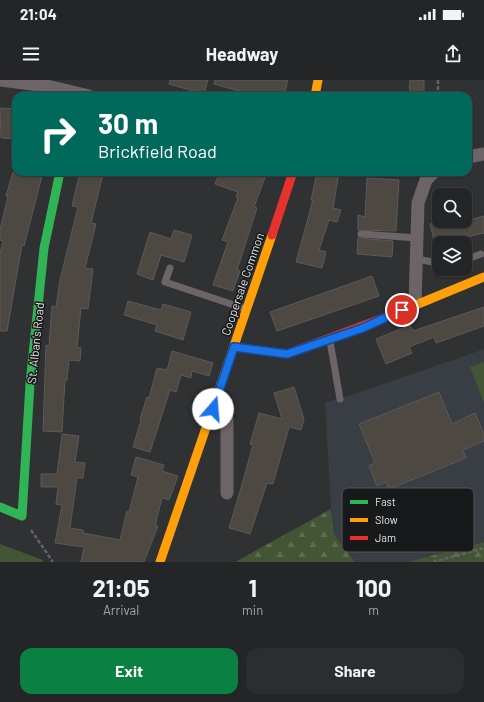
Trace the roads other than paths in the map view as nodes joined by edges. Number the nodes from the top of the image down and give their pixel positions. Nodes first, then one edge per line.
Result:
1 (0, 80) edge
2 (318, 80) edge
3 (68, 92) edge
4 (316, 92) edge
5 (484, 154) edge
6 (472, 156) edge
7 (59, 176) edge
8 (292, 176) edge
9 (430, 176) edge
10 (361, 234) dead end
11 (417, 238) junction
12 (481, 254) dead end
13 (472, 257) edge
14 (416, 259) junction
15 (432, 262) edge
16 (170, 268) dead end
17 (484, 277) edge
18 (416, 304) junction
19 (247, 309) junction
20 (330, 340) junction
21 (234, 347) junction
22 (340, 399) dead end
23 (213, 409) junction
24 (227, 493) dead end
25 (0, 507) edge
26 (160, 562) edge

1 - 3 street
2 - 4 street
5 - 6 street
7 - 25 street, St. Alban's Road
8 - 19 street, Coopersale Common
9 - 11 street
10 - 11 lane
11 - 14 street
12 - 13 lane
14 - 15 lane
14 - 18 street
16 - 19 lane
17 - 18 street
18 - 20 street
19 - 21 street, Coopersale Common
20 - 21 street
20 - 22 lane
21 - 23 street, Coopersale Common
23 - 24 street
23 - 26 street, Coopersale Common

